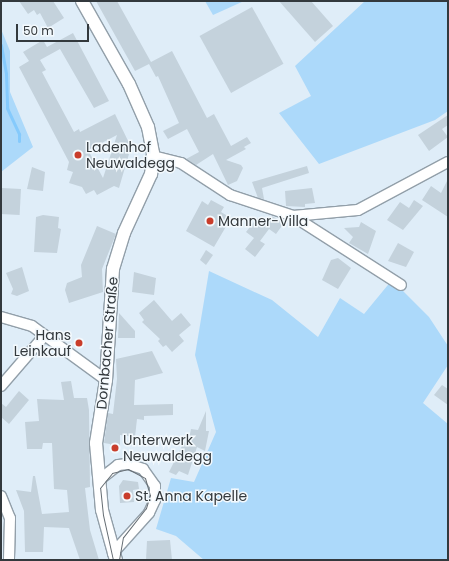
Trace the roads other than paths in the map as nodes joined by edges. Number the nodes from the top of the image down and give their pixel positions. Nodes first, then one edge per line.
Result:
1 (82, 1) edge
2 (153, 156) junction
3 (448, 162) edge
4 (294, 216) junction
5 (401, 284) dead end
6 (1, 318) edge
7 (45, 335) junction
8 (106, 380) junction
9 (1, 386) edge
10 (99, 480) junction
11 (1, 496) edge
12 (115, 556) edge
13 (9, 560) edge

1 - 2 main road, Dornbacher Straße
2 - 4 street
2 - 8 main road, Dornbacher Straße
3 - 4 street
4 - 5 street
6 - 7 street
7 - 8 street
7 - 9 street
8 - 10 main road, Dornbacher Straße
10 - 12 main road, Dornbacher Straße
10 - 12 street
11 - 13 street

